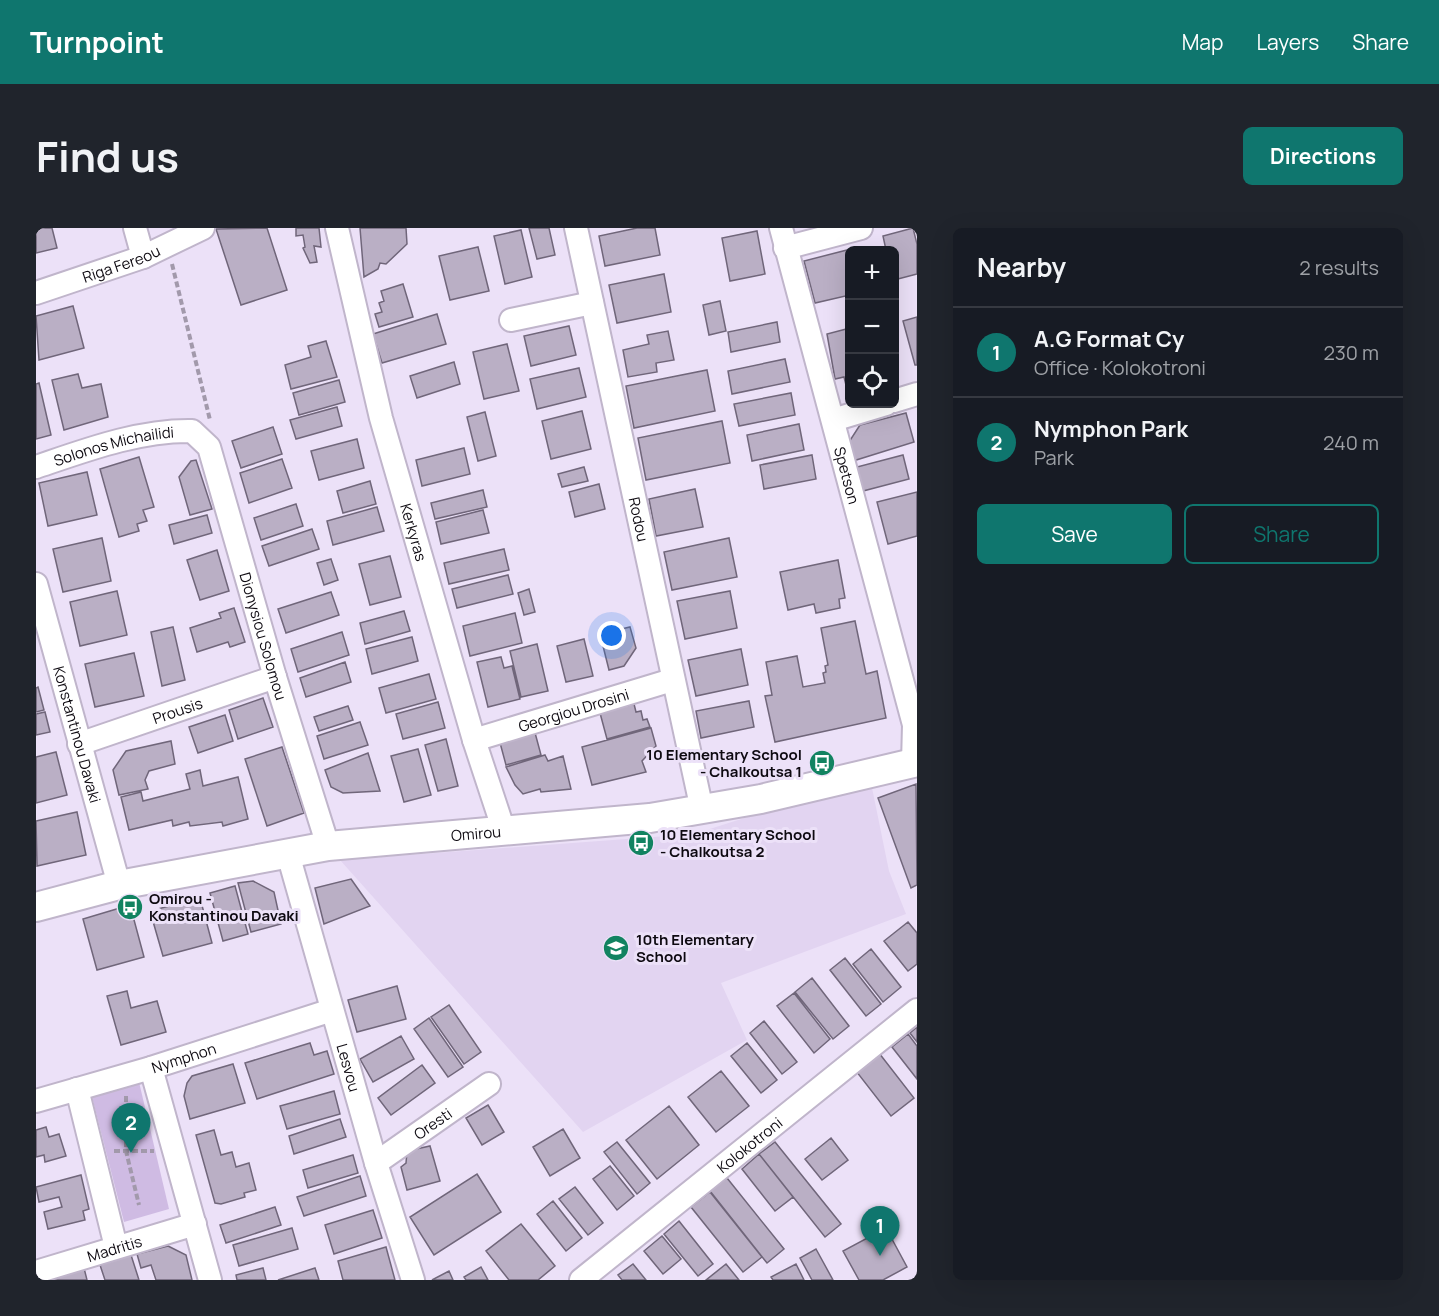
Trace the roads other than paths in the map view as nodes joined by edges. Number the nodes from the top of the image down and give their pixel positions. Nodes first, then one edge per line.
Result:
1 (135, 228) edge
2 (203, 228) edge
3 (337, 228) edge
4 (576, 228) edge
5 (861, 228) edge
6 (783, 238) edge
7 (143, 257) junction
8 (36, 293) edge
9 (592, 303) junction
10 (511, 320) dead end
11 (917, 394) edge
12 (899, 399) edge
13 (873, 408) edge
14 (834, 420) junction
15 (192, 431) joint
16 (36, 467) edge
17 (36, 584) edge
18 (275, 677) junction
19 (672, 680) junction
20 (915, 726) edge
21 (474, 740) junction
22 (79, 744) junction
23 (915, 762) edge
24 (702, 810) junction
25 (504, 831) junction
26 (328, 846) junction
27 (288, 854) junction
28 (119, 885) junction
29 (36, 906) edge
30 (332, 1010) junction
31 (917, 1010) edge
32 (151, 1068) junction
33 (489, 1084) dead end
34 (77, 1089) junction
35 (36, 1101) edge
36 (376, 1163) junction
37 (195, 1224) junction
38 (116, 1247) junction
39 (36, 1272) edge
40 (210, 1280) edge
41 (413, 1280) edge
42 (580, 1280) edge

1 - 7 street
2 - 7 street, Riga Fereou
3 - 21 street, Kerkyras
4 - 9 street, Rodou
5 - 6 street
6 - 14 street, Spetson
7 - 8 street, Riga Fereou
9 - 10 street
9 - 19 street, Rodou
11 - 12 street
13 - 14 street
14 - 20 street, Spetson
15 - 16 street, Solonos Michailidi
15 - 18 street, Dionysiou Solomou
17 - 22 street, Konstantinou Davaki
18 - 22 street, Prousis
18 - 26 street, Dionysiou Solomou
19 - 21 street, Georgiou Drosini
19 - 24 street, Rodou
20 - 23 street, Spetson
21 - 25 street, Kerkyras
22 - 28 street, Konstantinou Davaki
23 - 24 street, Omirou
24 - 25 street, Omirou
25 - 26 street, Omirou
26 - 27 street, Omirou
27 - 28 street, Omirou
27 - 30 street, Lesvou
28 - 29 street, Omirou
30 - 32 street, Nymphon
30 - 36 street, Lesvou
31 - 42 street, Kolokotroni
32 - 34 street, Nymphon
32 - 37 street
33 - 36 street, Oresti
34 - 35 street, Nymphon
34 - 38 street
36 - 41 street, Lesvou
37 - 38 street, Madritis
37 - 40 street
38 - 39 street, Madritis

